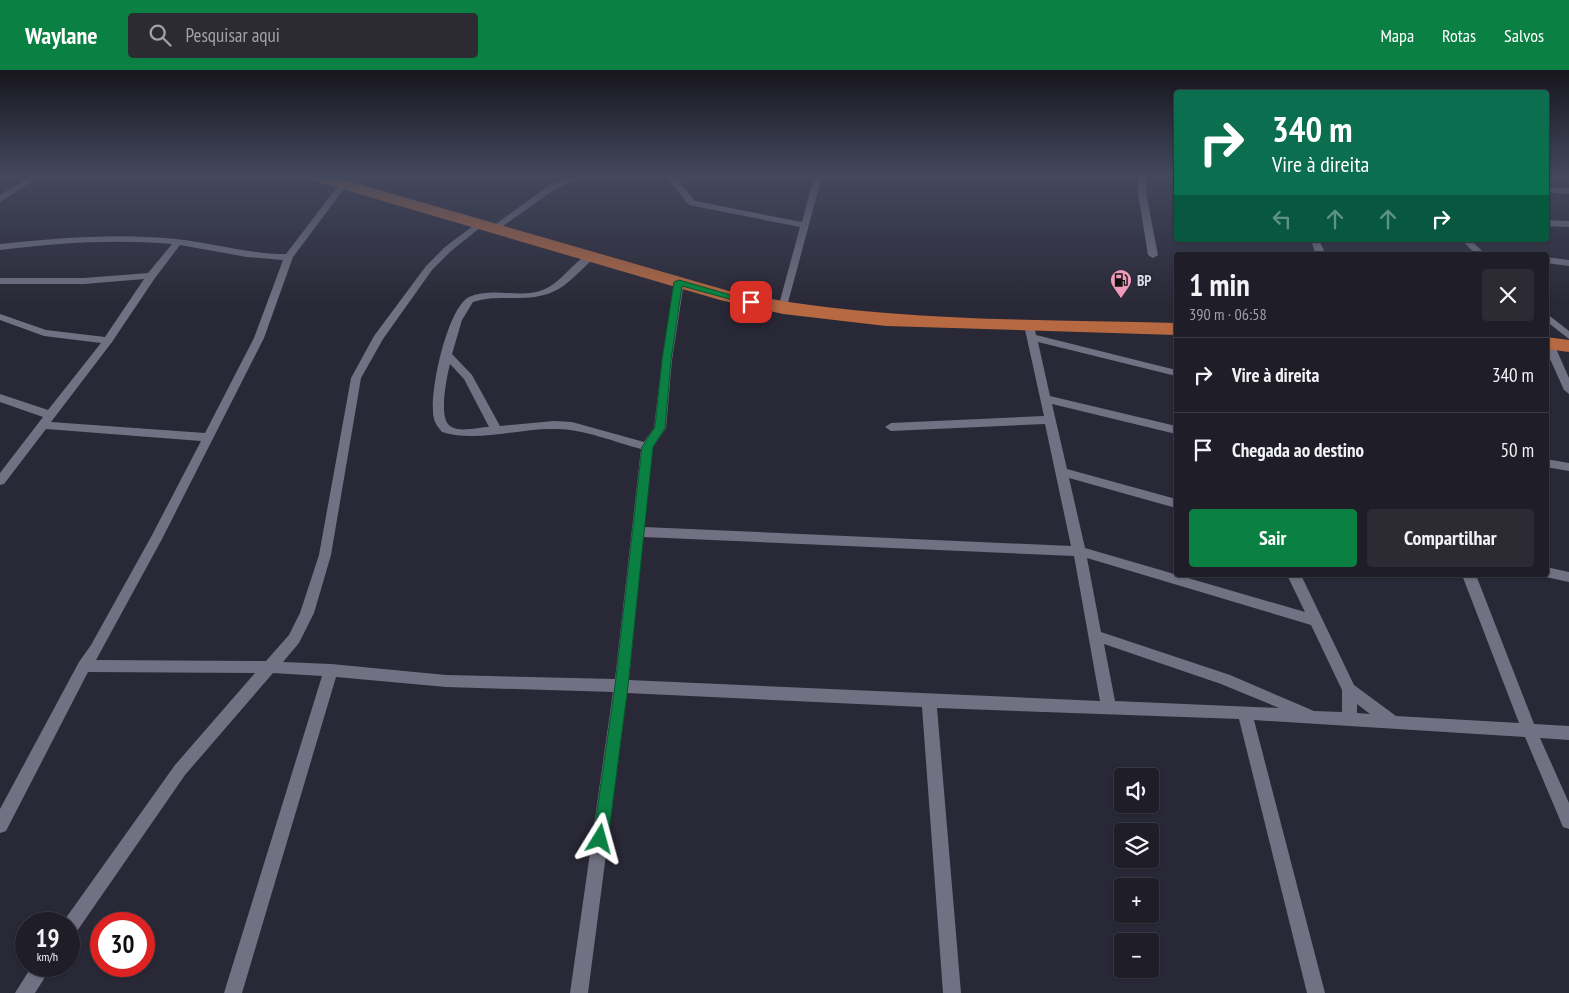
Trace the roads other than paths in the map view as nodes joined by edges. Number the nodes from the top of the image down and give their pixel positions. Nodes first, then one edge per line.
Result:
1 (317, 219) edge
2 (458, 219) edge
3 (498, 219) edge
4 (774, 219) edge
5 (806, 219) edge
6 (1147, 219) edge
7 (1549, 222) edge
8 (1569, 224) edge
9 (804, 225) junction
10 (485, 227) junction
11 (178, 242) junction
12 (1468, 242) edge
13 (0, 247) edge
14 (1478, 252) edge
15 (1153, 255) dead end
16 (288, 256) junction
17 (590, 257) junction
18 (1549, 260) edge
19 (1569, 262) edge
20 (151, 276) junction
21 (0, 281) edge
22 (679, 282) junction
23 (783, 308) junction
24 (0, 317) edge
25 (1549, 319) edge
26 (1174, 329) edge
27 (1031, 331) junction
28 (1569, 336) edge
29 (108, 340) junction
30 (1549, 343) edge
31 (1569, 346) edge
32 (1549, 347) edge
33 (446, 354) junction
34 (1174, 373) edge
35 (1569, 390) edge
36 (0, 398) edge
37 (1046, 399) junction
38 (50, 415) junction
39 (1050, 420) junction
40 (44, 425) junction
41 (891, 427) dead end
42 (497, 430) junction
43 (1174, 430) edge
44 (206, 437) junction
45 (647, 447) junction
46 (1549, 464) edge
47 (1569, 467) edge
48 (1062, 472) junction
49 (0, 481) edge
50 (1174, 502) edge
51 (638, 532) junction
52 (1079, 552) junction
53 (1549, 573) edge
54 (1295, 577) edge
55 (1470, 577) edge
56 (1569, 577) edge
57 (1314, 620) junction
58 (1094, 635) junction
59 (84, 666) junction
60 (270, 667) junction
61 (331, 670) junction
62 (621, 686) junction
63 (1349, 690) junction
64 (929, 701) junction
65 (1109, 708) junction
66 (1245, 713) junction
67 (1316, 717) junction
68 (1350, 720) junction
69 (1393, 722) junction
70 (1529, 730) junction
71 (1569, 733) edge
72 (1569, 821) edge
73 (0, 825) edge
74 (80, 912) edge
75 (35, 977) edge
76 (24, 993) edge
77 (233, 993) edge
78 (579, 993) edge
79 (952, 993) edge
80 (1316, 993) edge

1 - 16 street
2 - 10 highway
3 - 10 street
4 - 9 street
5 - 9 street
6 - 15 street
7 - 8 street
9 - 23 street
10 - 17 highway
10 - 60 street
11 - 13 street
11 - 16 street
11 - 20 street
12 - 14 street
16 - 44 street
17 - 22 highway
17 - 33 street
18 - 19 street
20 - 21 street
20 - 29 street
22 - 23 highway
22 - 45 street
23 - 27 highway
24 - 29 street
25 - 28 street
26 - 27 highway
27 - 34 street
27 - 37 street
29 - 38 street
30 - 31 highway
32 - 35 street
33 - 42 street
33 - 42 street
36 - 38 street
37 - 39 street
37 - 43 street
38 - 40 street
39 - 41 street
39 - 48 street
40 - 44 street
40 - 49 street
42 - 45 street
44 - 59 street
45 - 51 street
46 - 47 street
48 - 50 street
48 - 52 street
51 - 52 street
51 - 62 street
52 - 57 street
52 - 58 street
53 - 56 street
54 - 57 street
55 - 70 street
57 - 63 street
58 - 65 street
58 - 67 street
59 - 60 street
59 - 73 street
60 - 61 street
60 - 74 street
61 - 62 street
61 - 77 street
62 - 64 street
62 - 78 street
63 - 68 street
63 - 69 street
64 - 65 street
64 - 79 street
65 - 66 street
66 - 67 street
66 - 80 street
67 - 68 street
68 - 69 street
69 - 70 street
70 - 71 street
70 - 72 street
75 - 76 street

